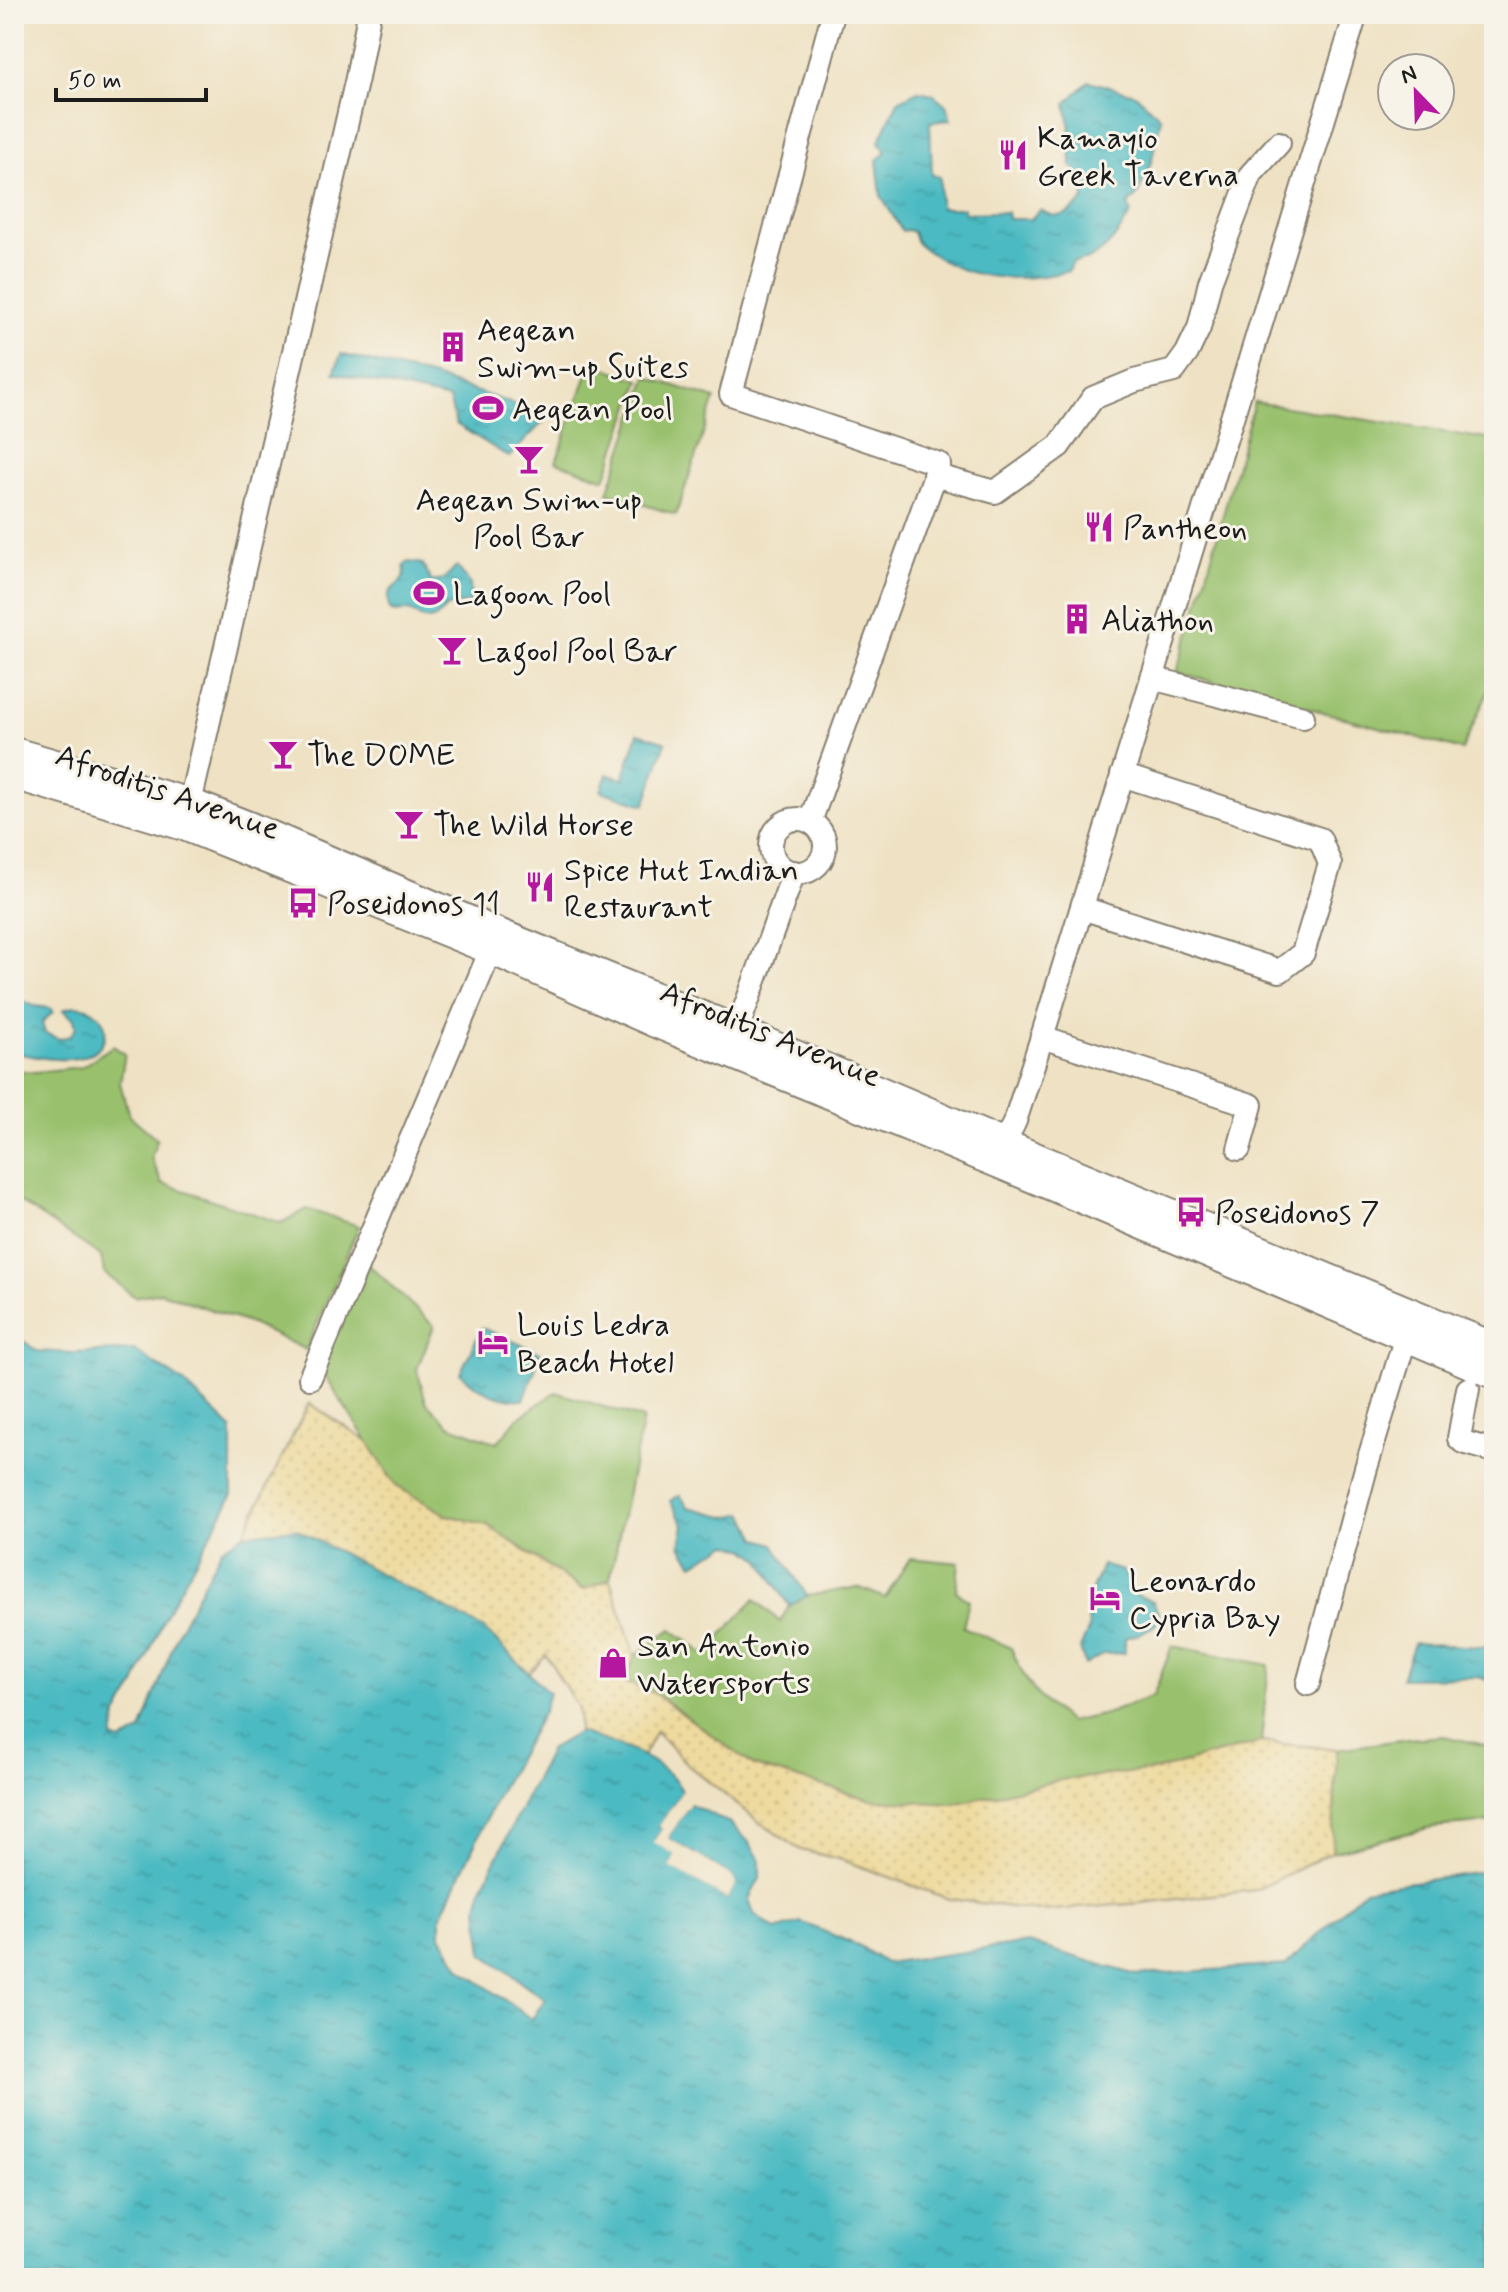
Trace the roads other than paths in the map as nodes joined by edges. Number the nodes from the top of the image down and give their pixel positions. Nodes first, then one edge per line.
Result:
1 (369, 14) edge
2 (833, 14) edge
3 (1356, 14) edge
4 (1279, 143) dead end
5 (936, 470) junction
6 (1152, 678) junction
7 (1303, 717) dead end
8 (14, 752) edge
9 (14, 775) edge
10 (1122, 775) junction
11 (187, 815) junction
12 (810, 822) junction
13 (794, 872) junction
14 (1082, 908) junction
15 (491, 950) junction
16 (737, 1030) junction
17 (1042, 1037) junction
18 (1004, 1144) junction
19 (1239, 1149) dead end
20 (1406, 1336) junction
21 (1494, 1347) edge
22 (1494, 1374) edge
23 (310, 1378) dead end
24 (1468, 1389) dead end
25 (1493, 1447) edge
26 (1308, 1684) dead end

1 - 11 street
2 - 5 street
3 - 6 street
4 - 5 street
5 - 12 street
6 - 7 street
6 - 10 street
8 - 11 main road, Afroditis Avenue
9 - 11 main road, Afroditis Avenue
10 - 14 street
10 - 14 street
11 - 15 main road, Afroditis Avenue
11 - 16 main road, Afroditis Avenue
12 - 13 street
12 - 13 street
13 - 16 street
14 - 17 street
15 - 20 main road, Afroditis Avenue
15 - 23 street
16 - 18 main road, Afroditis Avenue
17 - 18 street
17 - 19 street
18 - 21 main road, Afroditis Avenue
20 - 22 main road, Afroditis Avenue
20 - 26 street
24 - 25 street

